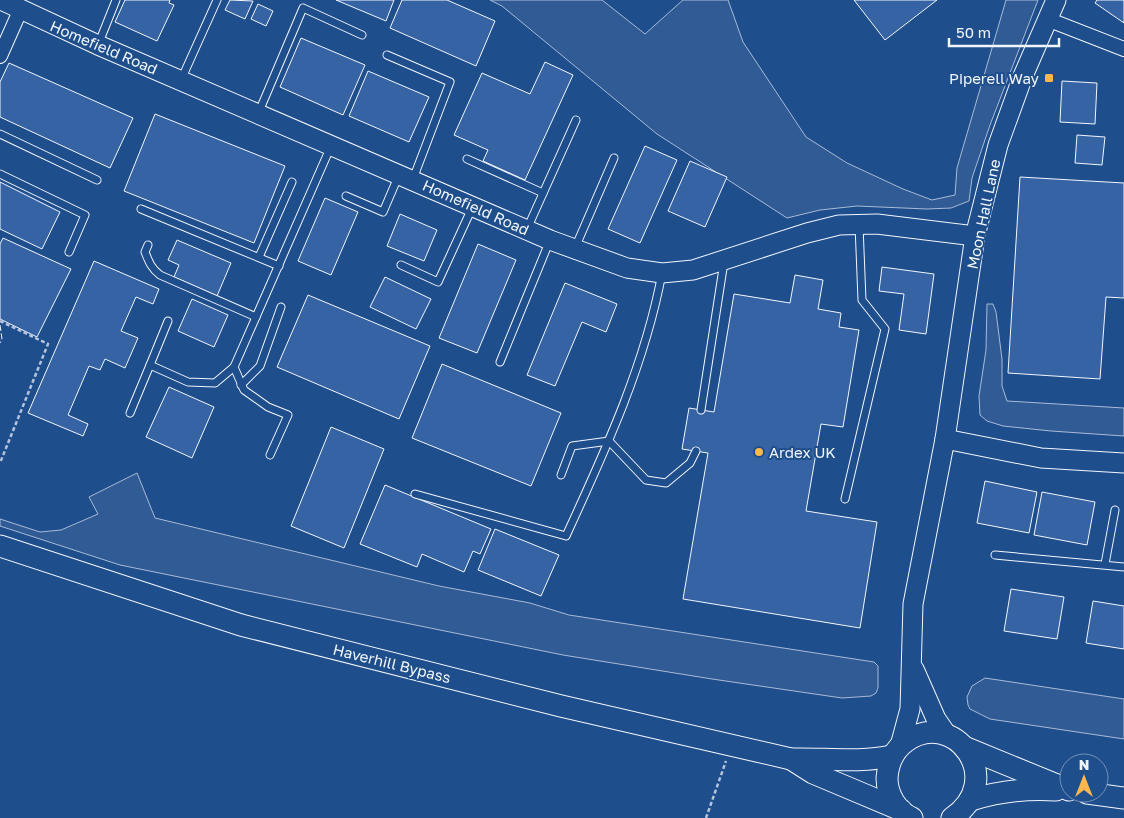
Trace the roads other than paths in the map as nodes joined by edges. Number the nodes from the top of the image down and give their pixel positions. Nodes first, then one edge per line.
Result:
1 (1, 0) edge
2 (116, 0) edge
3 (217, 0) edge
4 (1056, 0) edge
5 (20, 11) junction
6 (1047, 19) junction
7 (362, 36) dead end
8 (98, 45) junction
9 (1124, 49) edge
10 (387, 55) dead end
11 (0, 56) edge
12 (181, 81) junction
13 (258, 114) junction
14 (576, 120) dead end
15 (0, 134) edge
16 (331, 146) junction
17 (614, 158) dead end
18 (467, 159) dead end
19 (0, 174) edge
20 (406, 176) junction
21 (98, 180) dead end
22 (292, 182) dead end
23 (543, 193) junction
24 (346, 196) dead end
25 (473, 205) junction
26 (141, 209) dead end
27 (859, 225) junction
28 (527, 229) junction
29 (975, 236) junction
30 (550, 240) junction
31 (148, 245) dead end
32 (575, 248) junction
33 (68, 252) dead end
34 (259, 257) junction
35 (725, 260) junction
36 (402, 265) dead end
37 (279, 266) junction
38 (662, 273) junction
39 (281, 307) dead end
40 (256, 317) junction
41 (168, 321) dead end
42 (500, 362) dead end
43 (150, 365) junction
44 (234, 367) junction
45 (241, 384) junction
46 (701, 410) dead end
47 (130, 413) dead end
48 (945, 439) junction
49 (609, 441) junction
50 (696, 451) dead end
51 (270, 455) dead end
52 (1124, 463) edge
53 (561, 475) dead end
54 (415, 494) dead end
55 (845, 498) dead end
56 (1116, 510) dead end
57 (0, 546) edge
58 (995, 555) dead end
59 (1106, 564) junction
60 (1124, 567) edge
61 (912, 665) junction
62 (956, 741) junction
63 (896, 751) junction
64 (791, 759) junction
65 (1059, 786) edge
66 (1059, 789) edge
67 (1109, 796) edge
68 (1124, 798) edge
69 (963, 811) edge
70 (907, 814) edge

1 - 5 street, Homefield Road
2 - 8 lane
3 - 12 lane
4 - 6 street, Moon Hall Lane
5 - 8 street, Homefield Road
5 - 11 street
6 - 9 street
6 - 29 street, Moon Hall Lane
7 - 13 lane
8 - 12 street, Homefield Road
10 - 20 lane
12 - 13 street, Homefield Road
13 - 16 street, Homefield Road
14 - 23 lane
15 - 21 lane
16 - 20 street, Homefield Road
16 - 37 lane
17 - 32 lane
18 - 23 lane
19 - 33 lane
20 - 24 lane
20 - 25 street, Homefield Road
22 - 34 lane
23 - 28 lane
25 - 28 street, Homefield Road
25 - 36 lane
26 - 34 lane
27 - 29 street, Homefield Road
27 - 35 street, Homefield Road
27 - 55 lane
28 - 30 street, Homefield Road
29 - 48 street, Moon Hall Lane
30 - 32 street, Homefield Road
30 - 42 lane
31 - 40 lane
32 - 38 street, Homefield Road
34 - 37 lane
35 - 38 street, Homefield Road
35 - 46 lane
37 - 40 lane
38 - 49 lane
39 - 45 lane
40 - 44 lane
41 - 43 lane
43 - 44 lane
43 - 47 lane
44 - 45 lane
45 - 51 lane
48 - 52 street
48 - 61 street, Moon Hall Lane
49 - 50 lane
49 - 53 lane
49 - 54 lane
56 - 59 lane
57 - 64 main road, Haverhill Bypass
58 - 59 lane
59 - 60 lane
61 - 62 street
61 - 63 street, Moon Hall Lane
62 - 63 main road, Haverhill Bypass
62 - 65 main road
62 - 69 main road
63 - 64 main road, Haverhill Bypass
63 - 70 main road
64 - 70 main road, Haverhill Bypass
66 - 69 main road
67 - 68 main road

